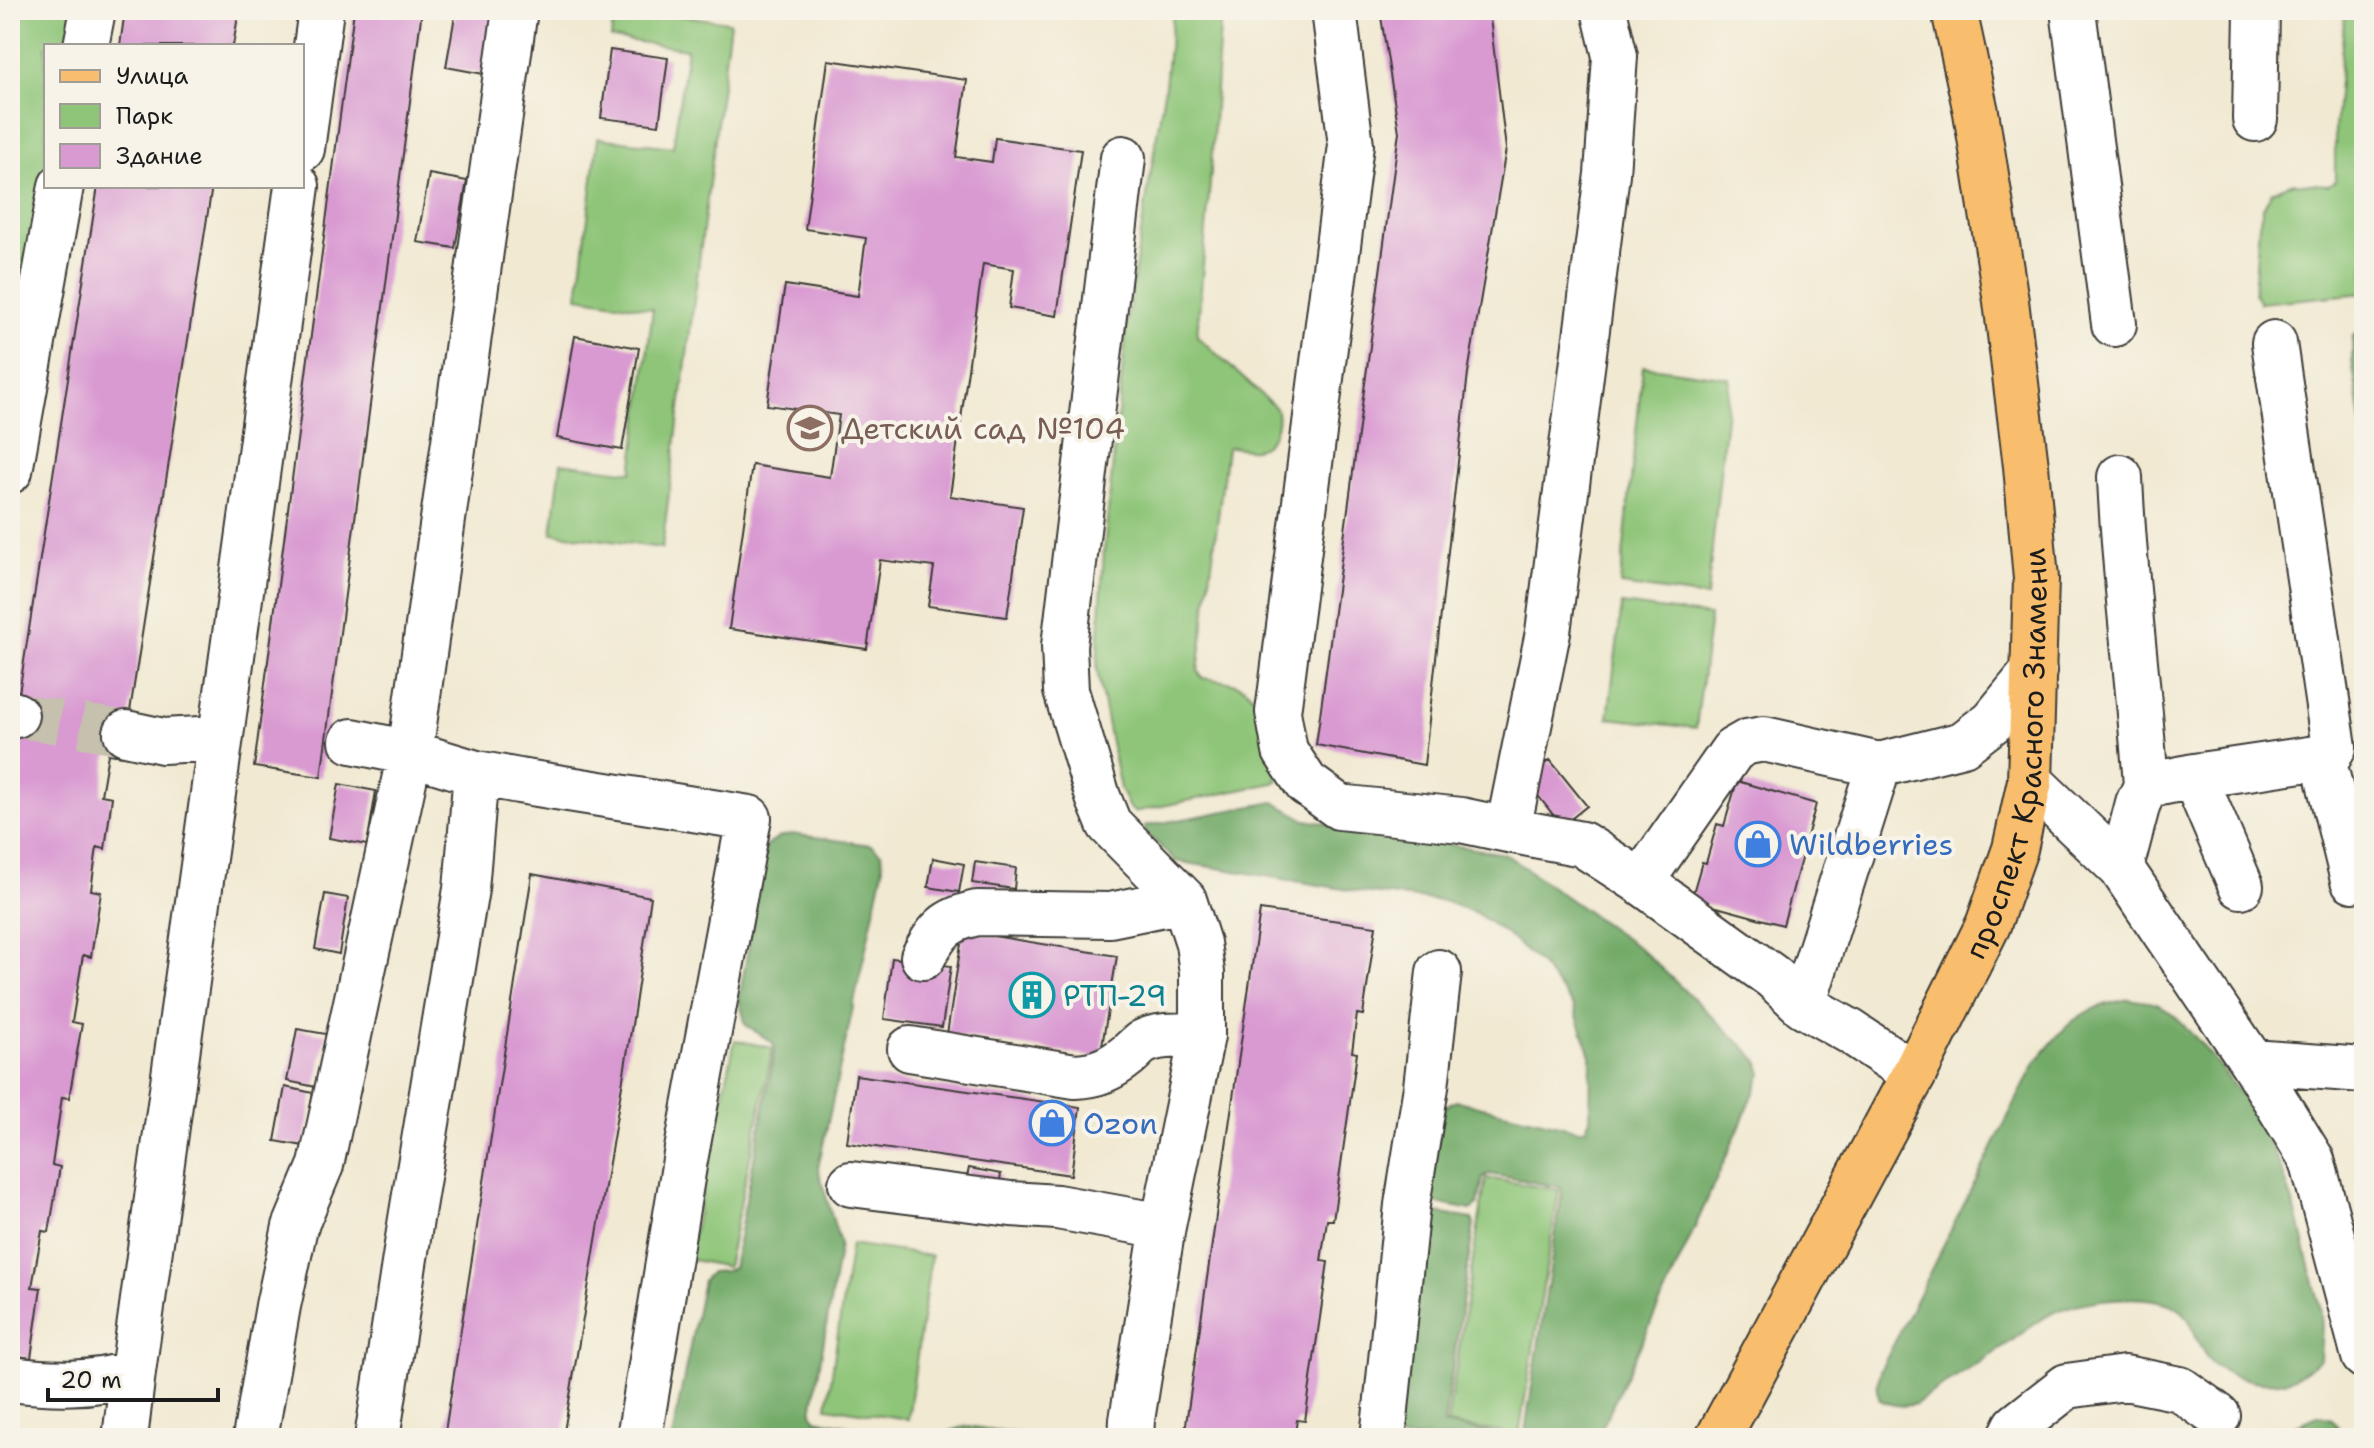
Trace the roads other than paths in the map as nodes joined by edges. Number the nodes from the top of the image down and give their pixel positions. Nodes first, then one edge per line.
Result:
1 (93, 10) edge
2 (321, 10) edge
3 (515, 10) edge
4 (1334, 10) edge
5 (1604, 10) edge
6 (1954, 10) edge
7 (2073, 10) edge
8 (2257, 10) edge
9 (86, 44) edge
10 (2255, 119) dead end
11 (304, 134) edge
12 (1123, 158) dead end
13 (61, 188) edge
14 (297, 188) edge
15 (2114, 324) dead end
16 (2274, 343) dead end
17 (10, 471) edge
18 (2120, 477) dead end
19 (2034, 671) junction
20 (126, 733) tunnel mouth
21 (219, 738) junction
22 (352, 741) dead end
23 (410, 753) junction
24 (2323, 758) junction
25 (1879, 765) junction
26 (476, 773) junction
27 (2194, 776) junction
28 (2030, 781) junction
29 (2146, 786) junction
30 (1508, 830) junction
31 (2121, 868) junction
32 (2353, 880) dead end
33 (1641, 882) junction
34 (2241, 886) dead end
35 (1184, 900) junction
36 (923, 957) dead end
37 (1439, 972) dead end
38 (1803, 1005) junction
39 (1202, 1036) junction
40 (910, 1049) dead end
41 (2252, 1062) junction
42 (2364, 1070) edge
43 (1914, 1074) junction
44 (851, 1184) dead end
45 (1163, 1226) junction
46 (2349, 1237) edge
47 (2364, 1356) edge
48 (133, 1372) junction
49 (10, 1379) edge
50 (2218, 1416) dead end
51 (125, 1438) edge
52 (255, 1438) edge
53 (377, 1438) edge
54 (639, 1438) edge
55 (1131, 1438) edge
56 (1383, 1438) edge
57 (1718, 1438) edge
58 (2010, 1438) edge

1 - 9 street
2 - 11 street
3 - 23 street
4 - 30 street
5 - 30 street
6 - 19 main road, проспект Красного Знамени
7 - 15 street
8 - 10 street
12 - 35 street
13 - 17 street
14 - 21 street
16 - 24 street
18 - 29 street
19 - 25 street
19 - 28 main road, проспект Красного Знамени
20 - 21 street
21 - 48 street
22 - 23 street
23 - 26 street
23 - 52 street
24 - 27 street
24 - 32 street
25 - 33 street
25 - 38 street
26 - 53 street
26 - 54 street
27 - 29 street
27 - 34 street
28 - 31 street
28 - 43 main road, проспект Красного Знамени
29 - 31 street
30 - 33 street
31 - 41 street
33 - 38 street
35 - 36 street
35 - 39 street
37 - 56 street
38 - 43 street
39 - 40 street
39 - 45 street
41 - 42 street
41 - 46 street
43 - 57 main road, проспект Красного Знамени
44 - 45 street
45 - 55 street
46 - 47 street
48 - 49 street
48 - 51 street
50 - 58 street

